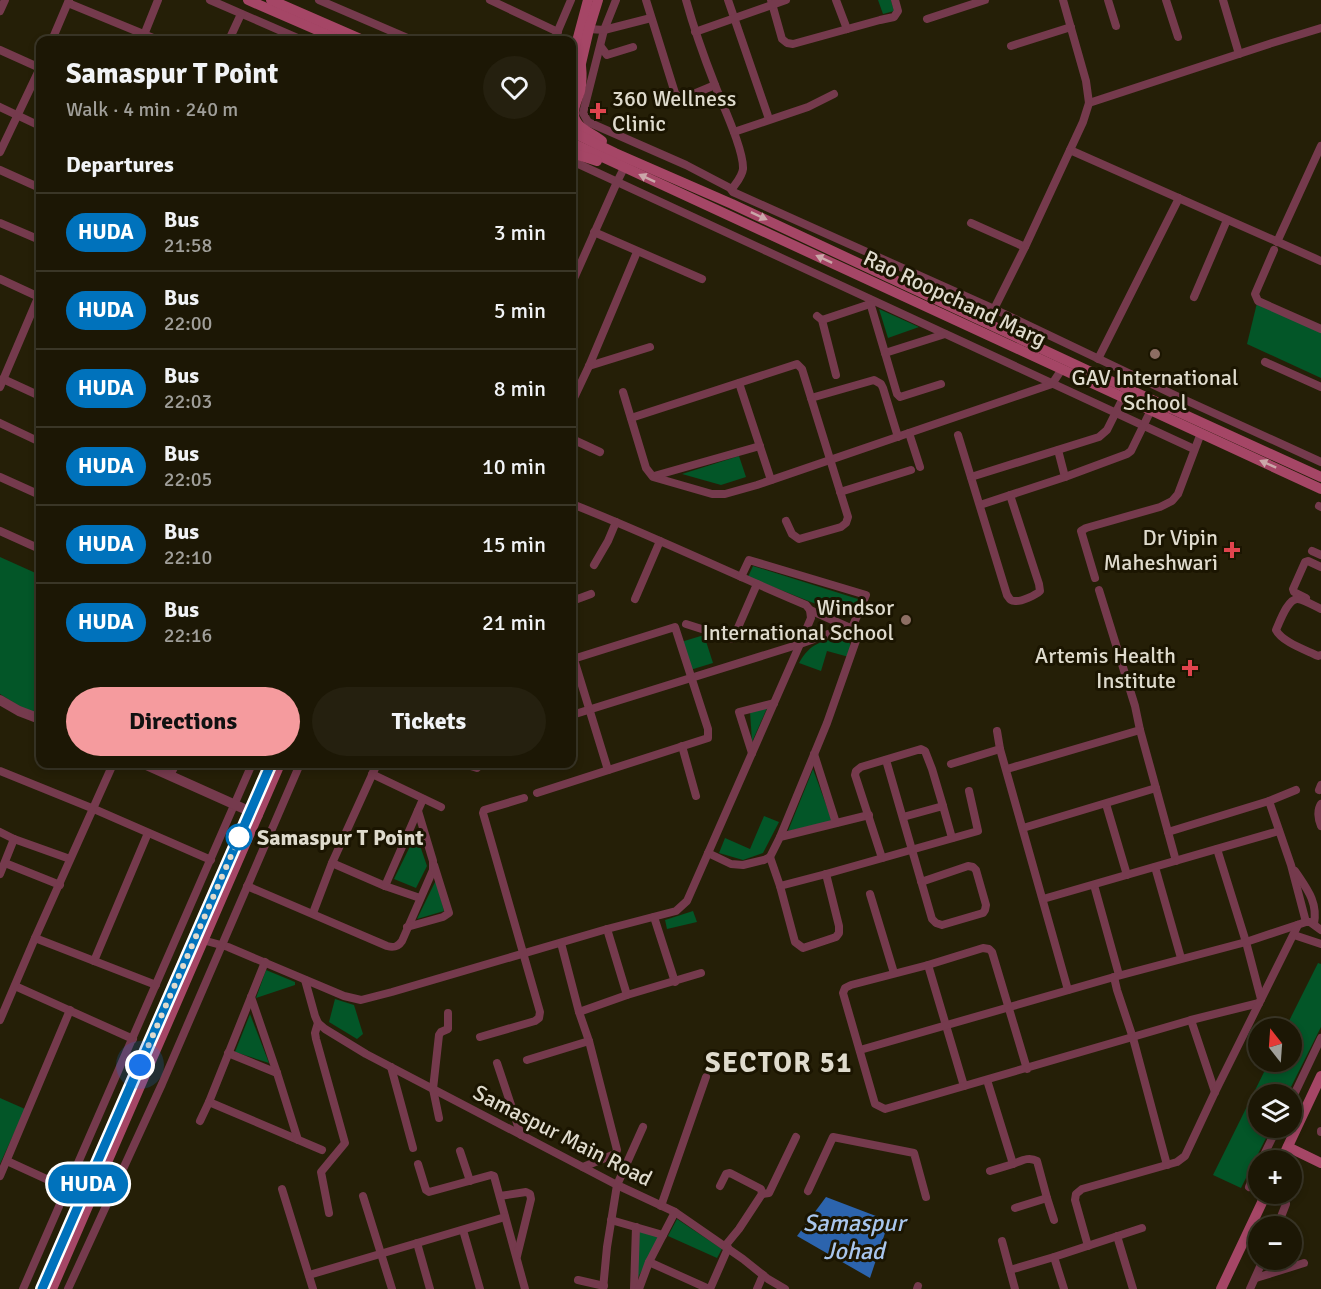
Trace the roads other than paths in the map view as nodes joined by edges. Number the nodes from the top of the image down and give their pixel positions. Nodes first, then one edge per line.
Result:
1 (5, 0) edge
2 (158, 0) edge
3 (210, 0) edge
4 (248, 0) edge
5 (271, 0) edge
6 (319, 0) edge
7 (491, 0) edge
8 (571, 0) edge
9 (588, 0) edge
10 (598, 0) edge
11 (616, 0) edge
12 (646, 0) edge
13 (686, 0) edge
14 (728, 0) edge
15 (786, 0) edge
16 (836, 0) edge
17 (895, 0) edge
18 (985, 0) edge
19 (1063, 0) edge
20 (1108, 0) edge
21 (1166, 0) edge
22 (1223, 0) edge
23 (69, 1) edge
24 (771, 2) edge
25 (0, 10) edge
26 (241, 14) junction
27 (651, 18) junction
28 (733, 18) junction
29 (927, 19) dead end
30 (1116, 26) dead end
31 (1071, 27) junction
32 (589, 28) junction
33 (1321, 28) edge
34 (847, 29) junction
35 (604, 30) junction
36 (558, 32) junction
37 (695, 32) junction
38 (144, 34) junction
39 (54, 36) edge
40 (149, 36) edge
41 (231, 36) edge
42 (288, 36) edge
43 (331, 36) edge
44 (354, 36) edge
45 (403, 36) edge
46 (556, 36) edge
47 (1178, 37) dead end
48 (1011, 46) dead end
49 (601, 47) junction
50 (633, 47) dead end
51 (0, 50) edge
52 (576, 52) edge
53 (1239, 54) junction
54 (576, 57) edge
55 (576, 65) edge
56 (36, 66) edge
57 (36, 76) edge
58 (715, 85) junction
59 (834, 94) dead end
60 (576, 103) edge
61 (1089, 103) junction
62 (0, 107) edge
63 (17, 116) junction
64 (769, 119) junction
65 (576, 120) edge
66 (36, 124) edge
67 (734, 132) junction
68 (576, 135) edge
69 (576, 145) edge
70 (1321, 146) edge
71 (1070, 150) junction
72 (0, 152) edge
73 (576, 154) edge
74 (618, 161) junction
75 (576, 162) edge
76 (0, 170) edge
77 (617, 182) junction
78 (36, 186) edge
79 (732, 191) junction
80 (1179, 198) junction
81 (732, 204) junction
82 (1227, 220) junction
83 (0, 223) edge
84 (971, 223) dead end
85 (594, 232) junction
86 (36, 238) edge
87 (1275, 246) junction
88 (1025, 247) junction
89 (637, 252) junction
90 (1321, 261) edge
91 (576, 274) edge
92 (872, 275) junction
93 (702, 279) dead end
94 (0, 280) edge
95 (36, 294) edge
96 (1194, 297) dead end
97 (867, 299) junction
98 (36, 304) edge
99 (994, 309) junction
100 (985, 323) junction
101 (1321, 329) edge
102 (945, 334) junction
103 (650, 347) dead end
104 (885, 353) junction
105 (1098, 359) junction
106 (1265, 362) dead end
107 (589, 366) junction
108 (1062, 369) junction
109 (836, 375) dead end
110 (2, 383) edge
111 (739, 383) junction
112 (941, 384) dead end
113 (1052, 384) junction
114 (1321, 387) edge
115 (623, 392) dead end
116 (1125, 393) junction
117 (576, 394) edge
118 (36, 395) edge
119 (811, 398) junction
120 (1151, 410) junction
121 (1116, 412) junction
122 (631, 418) junction
123 (0, 423) edge
124 (1143, 426) junction
125 (909, 433) junction
126 (1201, 433) junction
127 (958, 435) dead end
128 (898, 436) junction
129 (36, 439) edge
130 (576, 441) edge
131 (760, 446) junction
132 (1194, 449) junction
133 (1058, 450) junction
134 (600, 452) dead end
135 (830, 460) junction
136 (1321, 462) edge
137 (920, 467) dead end
138 (911, 470) dead end
139 (0, 477) edge
140 (653, 477) junction
141 (971, 477) junction
142 (1065, 477) junction
143 (1321, 477) edge
144 (771, 480) junction
145 (1321, 489) edge
146 (840, 492) junction
147 (36, 493) edge
148 (1010, 495) junction
149 (980, 504) junction
150 (576, 506) edge
151 (786, 521) dead end
152 (616, 522) junction
153 (0, 531) edge
154 (660, 541) junction
155 (36, 547) edge
156 (1312, 550) dead end
157 (1321, 555) edge
158 (594, 565) dead end
159 (1321, 567) edge
160 (741, 577) junction
161 (1095, 578) dead end
162 (757, 584) junction
163 (1099, 590) dead end
164 (591, 594) dead end
165 (635, 598) dead end
166 (576, 600) edge
167 (1321, 608) edge
168 (810, 610) junction
169 (686, 624) dead end
170 (850, 628) junction
171 (800, 644) junction
172 (576, 655) edge
173 (1321, 655) edge
174 (576, 668) edge
175 (690, 677) junction
176 (0, 700) edge
177 (774, 703) junction
178 (589, 708) junction
179 (576, 713) edge
180 (36, 717) edge
181 (997, 730) dead end
182 (1140, 730) junction
183 (682, 746) junction
184 (1000, 749) junction
185 (752, 753) junction
186 (814, 754) junction
187 (886, 760) junction
188 (951, 764) dead end
189 (111, 768) edge
190 (153, 768) edge
191 (174, 768) edge
192 (250, 768) edge
193 (270, 768) edge
194 (278, 768) edge
195 (298, 768) edge
196 (375, 768) edge
197 (1007, 769) junction
198 (608, 770) junction
199 (0, 771) edge
200 (372, 774) junction
201 (170, 775) junction
202 (1156, 788) junction
203 (1296, 790) dead end
204 (969, 791) dead end
205 (537, 793) dead end
206 (696, 796) dead end
207 (524, 798) dead end
208 (423, 800) junction
209 (1269, 801) junction
210 (1106, 804) junction
211 (1321, 804) edge
212 (234, 805) junction
213 (943, 806) junction
214 (441, 807) dead end
215 (93, 809) junction
216 (418, 811) junction
217 (254, 814) junction
218 (869, 815) junction
219 (903, 817) junction
220 (836, 823) junction
221 (1321, 826) edge
222 (1023, 828) junction
223 (1278, 831) junction
224 (0, 832) edge
225 (1168, 832) junction
226 (148, 833) junction
227 (780, 837) junction
228 (14, 838) junction
229 (952, 838) junction
230 (1217, 849) junction
231 (912, 850) junction
232 (708, 854) junction
233 (770, 857) junction
234 (882, 858) junction
235 (70, 859) junction
236 (211, 860) junction
237 (1176, 861) junction
238 (5, 863) junction
239 (332, 863) junction
240 (434, 865) junction
241 (1291, 865) junction
242 (1155, 867) junction
243 (0, 874) edge
244 (826, 874) junction
245 (1127, 875) junction
246 (921, 882) junction
247 (60, 885) junction
248 (1094, 885) junction
249 (247, 886) junction
250 (385, 886) junction
251 (780, 886) junction
252 (870, 894) dead end
253 (420, 898) junction
254 (1043, 899) junction
255 (313, 913) junction
256 (654, 917) junction
257 (1310, 925) edge
258 (407, 927) junction
259 (607, 929) junction
260 (1294, 934) junction
261 (35, 938) junction
262 (200, 939) junction
263 (1246, 942) junction
264 (561, 943) junction
265 (1321, 944) edge
266 (221, 945) junction
267 (525, 954) junction
268 (1181, 958) junction
269 (94, 961) junction
270 (264, 962) junction
271 (928, 965) junction
272 (894, 973) junction
273 (701, 974) dead end
274 (1117, 976) junction
275 (304, 980) junction
276 (675, 982) junction
277 (156, 985) junction
278 (15, 986) junction
279 (1068, 990) junction
280 (627, 995) junction
281 (251, 997) junction
282 (1260, 1001) junction
283 (1008, 1007) junction
284 (70, 1010) junction
285 (579, 1012) junction
286 (448, 1013) dead end
287 (0, 1020) edge
288 (1191, 1020) junction
289 (318, 1023) junction
290 (946, 1025) junction
291 (480, 1037) dead end
292 (1132, 1038) junction
293 (1321, 1038) edge
294 (132, 1039) junction
295 (589, 1041) junction
296 (860, 1050) junction
297 (228, 1053) junction
298 (527, 1060) dead end
299 (498, 1063) dead end
300 (391, 1067) junction
301 (1027, 1069) junction
302 (278, 1073) junction
303 (1321, 1076) edge
304 (706, 1077) dead end
305 (987, 1080) junction
306 (1299, 1084) edge
307 (964, 1086) junction
308 (432, 1089) junction
309 (1321, 1089) edge
310 (1215, 1092) junction
311 (209, 1102) junction
312 (439, 1118) dead end
313 (200, 1121) dead end
314 (643, 1127) dead end
315 (521, 1135) junction
316 (796, 1137) dead end
317 (298, 1140) junction
318 (1291, 1145) junction
319 (413, 1148) dead end
320 (322, 1150) dead end
321 (1288, 1150) edge
322 (1290, 1150) edge
323 (460, 1151) dead end
324 (1321, 1156) edge
325 (7, 1161) junction
326 (1321, 1163) edge
327 (418, 1164) dead end
328 (1013, 1164) junction
329 (1167, 1165) junction
330 (583, 1167) junction
331 (990, 1171) dead end
332 (0, 1176) edge
333 (470, 1181) junction
334 (617, 1185) junction
335 (720, 1186) dead end
336 (66, 1188) junction
337 (282, 1189) dead end
338 (808, 1191) dead end
339 (762, 1194) junction
340 (363, 1196) dead end
341 (500, 1196) junction
342 (926, 1197) dead end
343 (1047, 1198) junction
344 (1261, 1204) edge
345 (1266, 1204) edge
346 (1286, 1204) dead end
347 (662, 1206) junction
348 (1015, 1208) dead end
349 (329, 1212) dead end
350 (675, 1212) junction
351 (1281, 1216) edge
352 (505, 1217) junction
353 (1054, 1220) dead end
354 (611, 1221) junction
355 (636, 1227) junction
356 (1142, 1228) dead end
357 (463, 1230) junction
358 (663, 1235) junction
359 (1117, 1236) junction
360 (1002, 1241) dead end
361 (417, 1243) junction
362 (1088, 1246) junction
363 (726, 1247) junction
364 (381, 1254) junction
365 (516, 1257) junction
366 (1054, 1257) junction
367 (650, 1262) junction
368 (1304, 1263) dead end
369 (1010, 1269) junction
370 (1259, 1270) edge
371 (309, 1275) junction
372 (763, 1275) junction
373 (1256, 1278) junction
374 (578, 1280) dead end
375 (52, 1282) edge
376 (604, 1287) edge
377 (69, 1288) edge
378 (640, 1288) edge
379 (23, 1289) edge
380 (42, 1289) edge
381 (313, 1289) edge
382 (392, 1289) edge
383 (430, 1289) edge
384 (480, 1289) edge
385 (525, 1289) edge
386 (710, 1289) edge
387 (757, 1289) edge
388 (785, 1289) edge
389 (1016, 1289) edge
390 (1064, 1289) edge
391 (1133, 1289) edge
392 (1221, 1289) edge
393 (1228, 1289) edge
394 (1250, 1289) edge

1 - 25 street
2 - 38 street
3 - 26 street
4 - 43 main road
5 - 44 main road
6 - 45 street
7 - 36 street
8 - 36 street
9 - 52 main road
10 - 32 main road
11 - 35 street
12 - 27 street
13 - 37 street
14 - 28 street
15 - 24 street
16 - 34 street
17 - 34 street
18 - 29 street
19 - 31 street
20 - 30 street
21 - 47 street
22 - 53 street
23 - 38 street
23 - 39 street
24 - 28 street
24 - 34 street
26 - 41 street
26 - 42 street
27 - 35 street
27 - 58 street
28 - 37 street
28 - 64 street
31 - 48 street
31 - 61 street
32 - 35 street
32 - 54 main road
33 - 53 street
35 - 49 street
36 - 46 street
37 - 58 street
38 - 40 street
49 - 50 street
49 - 79 street
51 - 56 street
53 - 61 street
55 - 60 main road
57 - 63 street
58 - 67 street
59 - 64 street
61 - 71 street
62 - 63 street
63 - 66 street
63 - 72 street
64 - 67 street
65 - 74 main road
67 - 79 street
68 - 74 main road, Rao Roopchand Marg
69 - 74 main road, Rao Roopchand Marg
70 - 87 street
71 - 80 street
71 - 88 street
73 - 74 main road
74 - 77 street
74 - 81 main road, Rao Roopchand Marg
92 -> 74 main road, Rao Roopchand Marg
75 - 77 street
76 - 78 street
77 - 85 street
77 - 97 street
79 - 81 street
79 - 99 street
80 - 82 street
80 - 105 street
81 -> 92 main road, Rao Roopchand Marg
82 - 87 street
82 - 96 street
83 - 86 street
84 - 88 street
85 - 89 street
85 - 91 street
87 - 90 street
87 - 101 street
88 - 99 street
89 - 93 street
89 - 107 street
92 - 97 street
92 - 100 main road, Rao Roopchand Marg
92 - 108 main road, Rao Roopchand Marg
94 - 95 street
97 - 102 street
97 - 104 street
97 - 109 street
98 - 110 street
99 - 100 street
99 - 105 street
100 - 116 main road, Rao Roopchand Marg
102 - 104 street
102 - 113 street
103 - 107 street
104 - 112 street
105 - 136 street
106 - 114 street
107 - 117 street
108 - 113 street
108 - 116 main road, Rao Roopchand Marg
110 - 118 street
111 - 119 street
111 - 122 street
111 - 131 street
113 - 121 street
113 - 125 street
115 - 122 street
116 - 120 main road, Rao Roopchand Marg
116 - 121 street
116 - 143 main road, Rao Roopchand Marg
119 - 128 street
119 - 135 street
120 - 124 street
120 - 126 main road, Rao Roopchand Marg
121 - 124 street
121 - 133 street
122 - 140 street
123 - 129 street
124 - 132 street
124 - 142 street
125 - 128 street
125 - 137 street
126 - 132 street
145 -> 126 main road, Rao Roopchand Marg
127 - 141 street
128 - 135 street
130 - 134 street
131 - 140 street
131 - 144 street
132 - 161 street
133 - 141 street
133 - 142 street
135 - 144 street
135 - 146 street
138 - 146 street
139 - 147 street
140 - 144 street
141 - 149 street
142 - 148 street
146 - 151 street
148 - 149 street
148 - 149 street
150 - 152 street
152 - 154 street
152 - 158 street
153 - 155 street
154 - 160 street
154 - 165 street
156 - 157 street
159 - 167 street
160 - 162 street
160 - 170 street
162 - 168 street
162 - 169 street
163 - 182 street
164 - 166 street
167 - 173 street
168 - 170 street
168 - 171 street
170 - 171 street
170 - 186 street
171 - 175 street
171 - 177 street
172 - 175 street
174 - 178 street
175 - 178 street
175 - 183 street
176 - 180 street
177 - 185 street
177 - 185 street
178 - 179 street
178 - 198 street
181 - 184 street
182 - 197 street
182 - 202 street
183 - 198 street
183 - 206 street
184 - 188 street
184 - 197 street
185 - 232 street
186 - 220 street
186 - 227 street
187 - 213 street
187 - 218 street
187 - 219 street
189 - 215 street
190 - 201 street
191 - 201 street
192 - 212 street
193 - 217 main road
194 - 217 main road
195 - 249 street
196 - 200 street
197 - 222 street
198 - 205 street
199 - 215 street
200 - 208 street
200 - 239 street
201 - 212 street
202 - 210 street
202 - 225 street
203 - 209 street
204 - 229 street
207 - 267 street
208 - 214 street
208 - 216 street
209 - 223 street
209 - 225 street
210 - 222 street
210 - 245 street
211 - 221 street
212 - 217 street
212 - 236 street
213 - 219 street
213 - 229 street
215 - 226 street
215 - 235 street
216 - 240 street
216 - 250 street
217 - 262 main road
218 - 220 street
218 - 234 street
219 - 231 street
220 - 227 street
222 - 254 street
223 - 230 street
223 - 241 street
224 - 228 street
225 - 237 street
226 - 236 street
226 - 269 street
227 - 233 street
228 - 235 street
228 - 238 street
229 - 231 street
230 - 237 street
230 - 263 street
231 - 234 street
231 - 246 street
232 - 233 street
232 - 256 street
233 - 251 street
234 - 244 street
235 - 247 street
236 - 277 street
237 - 242 street
238 - 243 street
238 - 247 street
239 - 250 street
239 - 255 street
240 - 253 street
240 - 258 street
241 - 257 street
241 - 257 street
242 - 245 street
242 - 268 street
244 - 251 street
244 - 251 street
245 - 248 street
246 - 246 street
247 - 261 street
248 - 254 street
248 - 274 street
249 - 255 street
249 - 266 street
250 - 253 street
252 - 272 street
253 - 258 street
254 - 279 street
255 - 258 street
256 - 259 street
256 - 276 street
257 - 260 street
257 - 263 street
259 - 264 street
259 - 280 street
260 - 265 street
260 - 282 street
261 - 269 street
261 - 278 street
262 - 266 street
262 - 375 main road
263 - 268 street
263 - 282 street
264 - 267 street
264 - 285 street
266 - 270 street
266 - 377 street
267 - 275 street
267 - 291 street
268 - 274 street
269 - 277 street
270 - 275 street
270 - 281 street
271 - 272 street
271 - 283 street
271 - 290 street
272 - 296 street
273 - 276 street
274 - 279 street
274 - 292 street
275 - 289 street
276 - 280 street
277 - 294 street
278 - 284 street
278 - 287 street
279 - 283 street
280 - 285 street
281 - 297 street
281 - 302 street
282 - 288 street
282 - 310 street
283 - 290 street
283 - 301 street
284 - 294 street
284 - 325 street
285 - 295 street
286 - 308 street
288 - 292 street
288 - 310 street
289 - 300 street, Samaspur Main Road
289 - 349 street
290 - 296 street
290 - 307 street
292 - 301 street
292 - 329 street
293 - 306 street
294 - 336 street
295 - 298 street
295 - 330 street
296 - 307 street
297 - 302 street
297 - 311 street
299 - 315 street
300 - 308 street, Samaspur Main Road
300 - 319 street
301 - 305 street
302 - 317 street
303 - 318 main road
304 - 347 street
305 - 307 street
305 - 328 street
308 - 312 street
308 - 315 street, Samaspur Main Road
309 - 318 main road
310 - 329 street
311 - 313 street
311 - 317 street
314 - 334 street
315 - 330 street, Samaspur Main Road
316 - 339 street
317 - 320 street
318 - 321 main road
318 - 322 main road
318 - 324 main road
318 - 326 main road
323 - 333 street
325 - 332 street
325 - 336 street
327 - 333 street
328 - 331 street
328 - 343 street
329 - 362 street
330 - 334 street, Samaspur Main Road
333 - 341 street
334 - 347 street, Samaspur Main Road
334 - 354 street
335 - 339 street
336 - 379 street
337 - 371 street
338 - 342 street
339 - 363 street
340 - 364 street
341 - 352 street
341 - 365 street
343 - 348 street
343 - 353 street
344 - 392 main road
345 - 393 main road
346 - 351 street
347 - 350 street, Samaspur Main Road
350 - 358 street
350 - 363 street, Samaspur Main Road
352 - 357 street
352 - 365 street
354 - 355 street
354 - 376 street
355 - 358 street
355 - 378 street
356 - 359 street
357 - 361 street
357 - 384 street
358 - 367 street
359 - 362 street
359 - 391 street
360 - 369 street
361 - 364 street
361 - 383 street
362 - 366 street
363 - 372 street, Samaspur Main Road
363 - 386 street
364 - 371 street
364 - 382 street
365 - 385 street
366 - 369 street
366 - 390 street
367 - 378 street
367 - 386 street
368 - 373 street
369 - 389 street
370 - 373 street
371 - 381 street
372 - 387 street
372 - 388 street, Samaspur Main Road
373 - 394 street
374 - 376 street
375 - 377 street
375 - 380 main road

